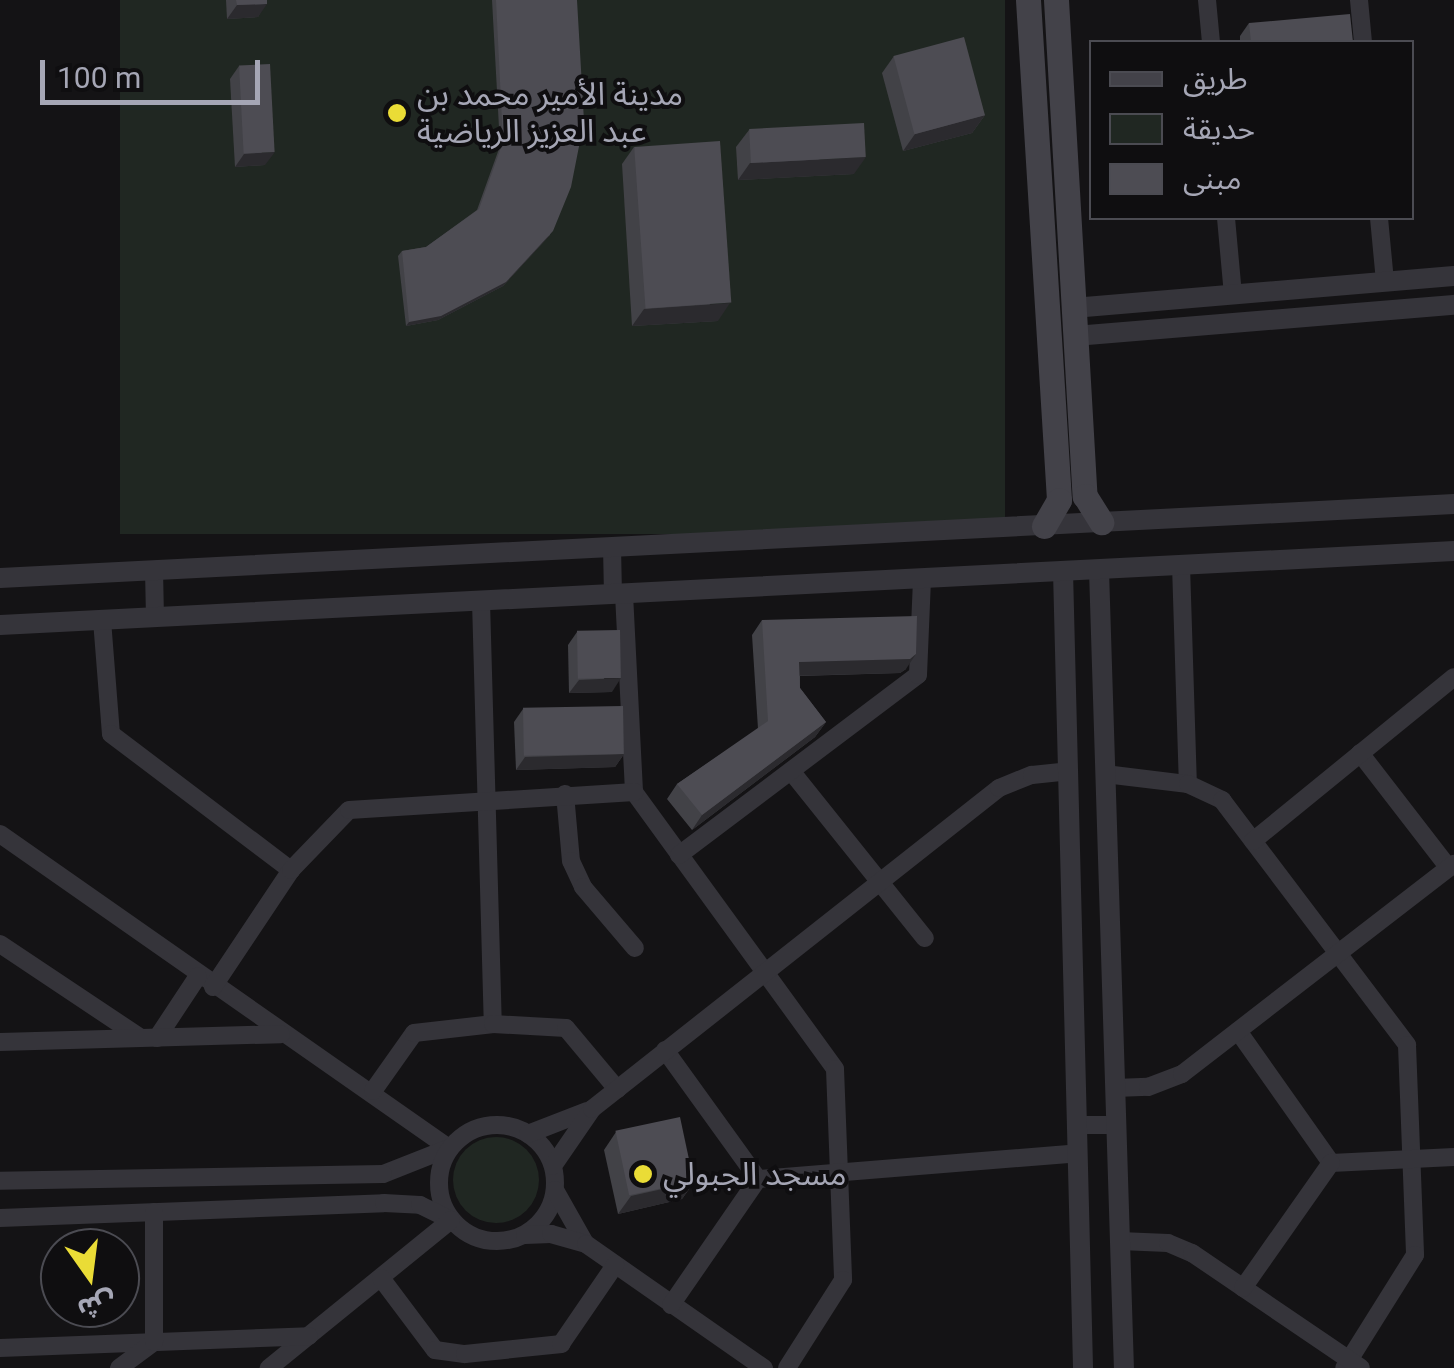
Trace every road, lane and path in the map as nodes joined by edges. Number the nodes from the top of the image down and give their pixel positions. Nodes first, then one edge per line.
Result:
1 (1028, 0) edge
2 (1056, 0) edge
3 (1207, 0) edge
4 (1359, 0) edge
5 (1211, 40) edge
6 (1363, 40) edge
7 (1226, 220) edge
8 (1380, 220) edge
9 (1454, 276) edge
10 (1386, 282) junction
11 (1233, 295) junction
12 (1454, 306) edge
13 (1074, 308) junction
14 (1075, 336) junction
15 (1454, 504) edge
16 (1101, 522) junction
17 (1044, 526) junction
18 (612, 548) junction
19 (1454, 552) edge
20 (1180, 565) junction
21 (154, 570) junction
22 (1099, 570) junction
23 (1063, 572) junction
24 (0, 578) edge
25 (922, 579) junction
26 (619, 594) junction
27 (482, 601) junction
28 (155, 618) junction
29 (102, 620) junction
30 (0, 625) edge
31 (1454, 676) edge
32 (1360, 753) junction
33 (791, 771) junction
34 (1068, 771) junction
35 (1105, 774) junction
36 (1188, 784) junction
37 (634, 792) junction
38 (566, 794) junction
39 (487, 797) junction
40 (0, 834) edge
41 (1253, 841) junction
42 (679, 855) junction
43 (1452, 866) edge
44 (291, 870) junction
45 (878, 884) junction
46 (925, 938) dead end
47 (0, 944) edge
48 (636, 948) dead end
49 (1340, 952) junction
50 (766, 972) junction
51 (205, 981) junction
52 (494, 1024) junction
53 (1238, 1031) junction
54 (282, 1034) junction
55 (149, 1038) junction
56 (0, 1042) edge
57 (666, 1050) junction
58 (618, 1088) junction
59 (1116, 1088) junction
60 (374, 1091) junction
61 (592, 1109) junction
62 (1116, 1124) junction
63 (1077, 1125) junction
64 (528, 1134) junction
65 (450, 1148) junction
66 (1078, 1153) junction
67 (1454, 1157) edge
68 (1414, 1159) junction
69 (1332, 1164) junction
70 (553, 1166) junction
71 (841, 1175) junction
72 (758, 1179) junction
73 (0, 1182) edge
74 (555, 1190) junction
75 (154, 1212) junction
76 (0, 1218) edge
77 (452, 1220) junction
78 (523, 1236) junction
79 (1120, 1241) junction
80 (586, 1244) junction
81 (615, 1265) junction
82 (382, 1278) junction
83 (1242, 1288) junction
84 (671, 1305) junction
85 (310, 1336) junction
86 (154, 1342) junction
87 (0, 1348) edge
88 (501, 1360) edge
89 (1352, 1366) edge
90 (119, 1368) edge
91 (269, 1368) edge
92 (764, 1368) edge
93 (788, 1368) edge
94 (1083, 1368) edge
95 (1124, 1368) edge

1 - 17 main road
2 - 13 main road
3 - 5 street
4 - 6 street
7 - 11 street
8 - 10 street
9 - 10 street
10 - 11 street
11 - 13 street
12 - 14 street
13 - 14 main road
14 - 16 main road
15 - 16 street
16 - 17 street
17 - 18 street
18 - 21 street
18 - 26 street
19 - 20 street
20 - 22 street
20 - 36 street
21 - 24 street
21 - 28 street
22 - 23 street
22 - 35 street
23 - 25 street
23 - 34 street
25 - 26 street
25 - 33 street
26 - 27 street
26 - 37 street
27 - 28 street
27 - 39 street
28 - 29 street
29 - 30 street
29 - 44 street
31 - 32 street
32 - 41 street
32 - 43 street
33 - 42 street
33 - 45 street
34 - 45 street
34 - 63 street
35 - 36 street
35 - 59 street
36 - 41 street
37 - 38 street
37 - 42 street
38 - 39 street
38 - 48 street
39 - 44 street
39 - 52 street
40 - 51 street
41 - 49 street
42 - 50 street
43 - 49 street
44 - 51 street
45 - 46 street
45 - 50 street
47 - 55 street
49 - 53 street
49 - 68 street
50 - 57 street
50 - 71 street
51 - 54 street
51 - 55 street
52 - 58 street
52 - 60 street
53 - 59 street
53 - 69 street
54 - 55 street
54 - 60 street
55 - 56 street
57 - 58 street
57 - 72 street
58 - 61 street
59 - 62 street
60 - 65 street
61 - 64 street
61 - 70 street
62 - 63 street
62 - 79 street
63 - 66 street
64 - 65 street
64 - 70 street
65 - 73 street
65 - 77 street
66 - 71 street
66 - 94 street
67 - 68 street
68 - 69 street
68 - 89 street
69 - 83 street
70 - 74 street
71 - 72 street
71 - 93 street
72 - 84 street
74 - 78 street
74 - 80 street
75 - 76 street
75 - 77 street
75 - 86 street
77 - 78 street
77 - 82 street
78 - 80 street
79 - 83 street
79 - 95 street
80 - 81 street
81 - 84 street
81 - 88 street
82 - 85 street
82 - 88 street
83 - 89 street
84 - 92 street
85 - 86 street
85 - 91 street
86 - 87 street
86 - 90 street

